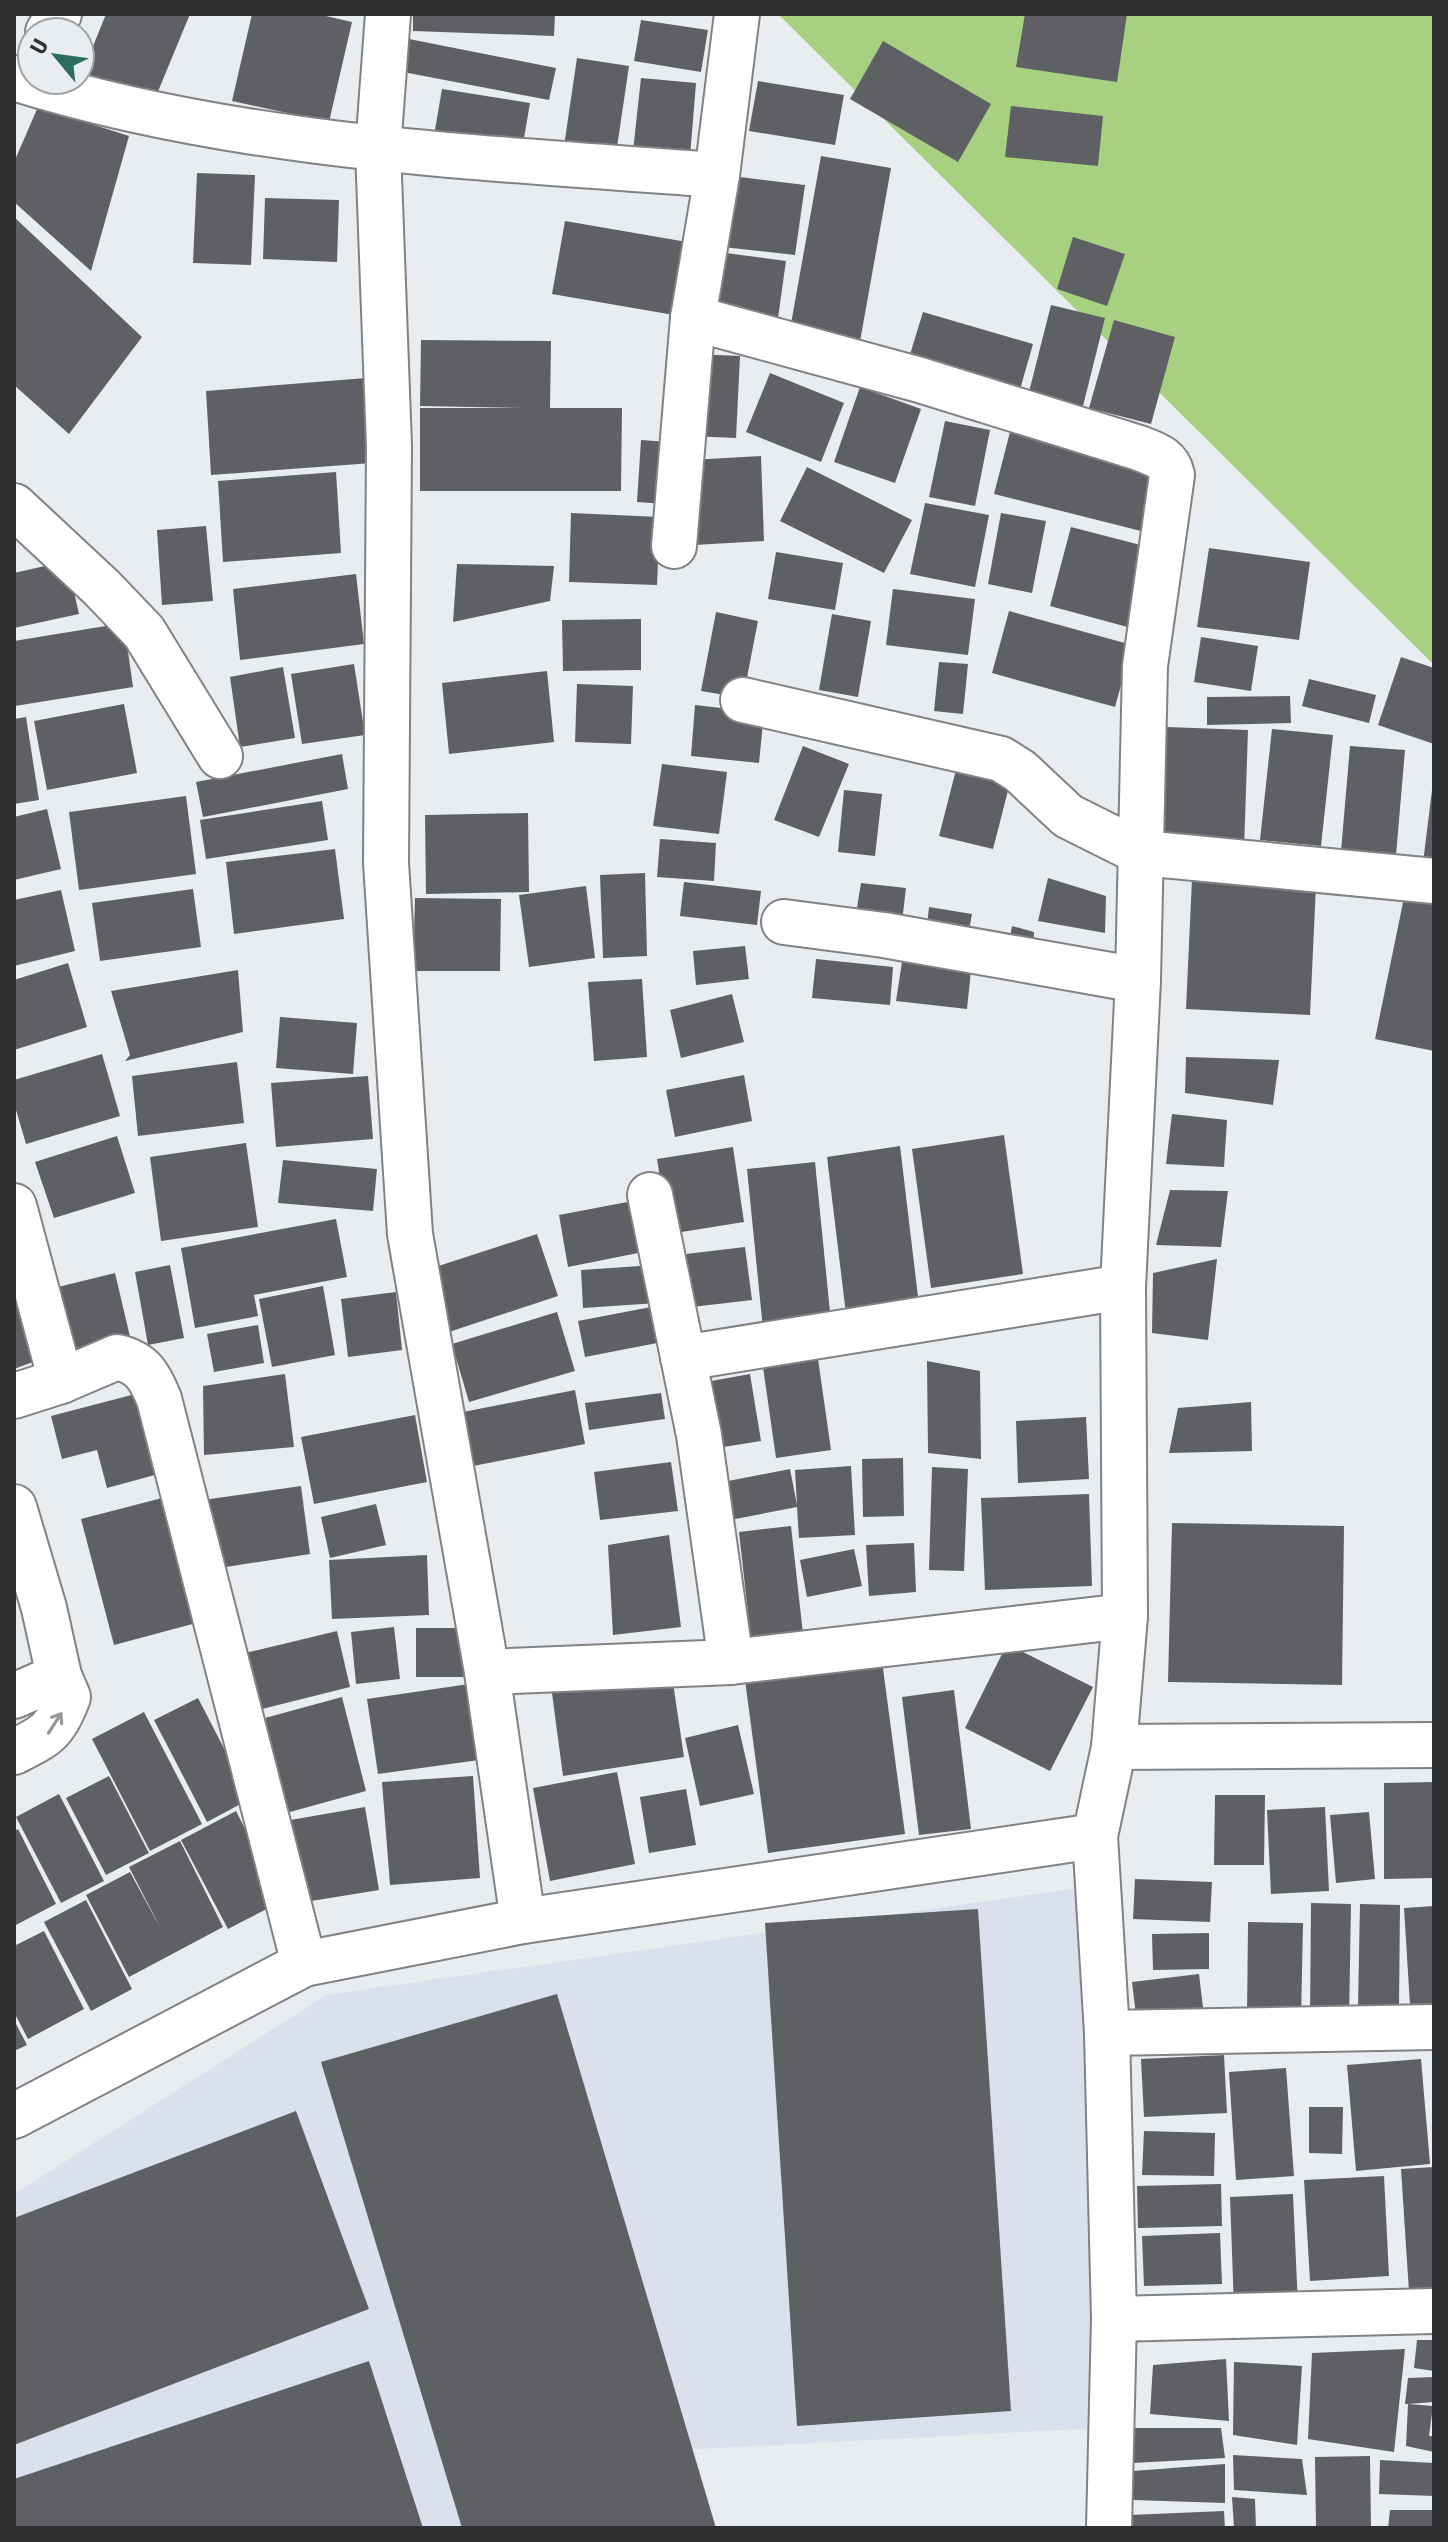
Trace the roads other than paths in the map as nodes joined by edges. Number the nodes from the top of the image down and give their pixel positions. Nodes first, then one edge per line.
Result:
1 (388, 14) edge
2 (737, 14) edge
3 (87, 96) edge
4 (378, 149) junction
5 (717, 175) junction
6 (693, 318) junction
7 (14, 506) edge
8 (674, 546) dead end
9 (743, 700) dead end
10 (220, 756) dead end
11 (1142, 853) junction
12 (1434, 881) edge
13 (784, 922) dead end
14 (1138, 980) junction
15 (650, 1195) dead end
16 (14, 1206) edge
17 (1123, 1287) junction
18 (683, 1358) junction
19 (61, 1381) junction
20 (14, 1396) edge
21 (14, 1507) edge
22 (1125, 1616) junction
23 (731, 1662) junction
24 (487, 1672) junction
25 (59, 1676) junction
26 (14, 1696) edge
27 (1434, 1745) edge
28 (1114, 1747) junction
29 (14, 1752) edge
30 (1095, 1836) junction
31 (523, 1921) junction
32 (304, 1964) junction
33 (1434, 2027) edge
34 (1107, 2033) junction
35 (14, 2116) edge
36 (1434, 2311) edge
37 (1114, 2319) junction
38 (1109, 2528) edge

1 - 4 street
2 - 5 street
3 - 4 street
4 - 5 street
4 - 24 street
5 - 6 street
6 - 8 street
6 - 11 street
7 - 10 street
9 - 11 street
11 - 12 street
11 - 14 street
13 - 14 street
14 - 17 street
15 - 18 street
16 - 19 street
17 - 18 street
17 - 22 street
18 - 23 street
19 - 20 street
19 - 32 street
21 - 25 street
22 - 23 street
22 - 28 street
23 - 24 street
24 - 31 street
25 - 26 street
29 -> 25 street
27 - 28 street
28 - 30 street
30 - 31 street
30 - 34 street
31 - 32 street
32 - 35 street
33 - 34 street
34 - 37 street
36 - 37 street
37 - 38 street

